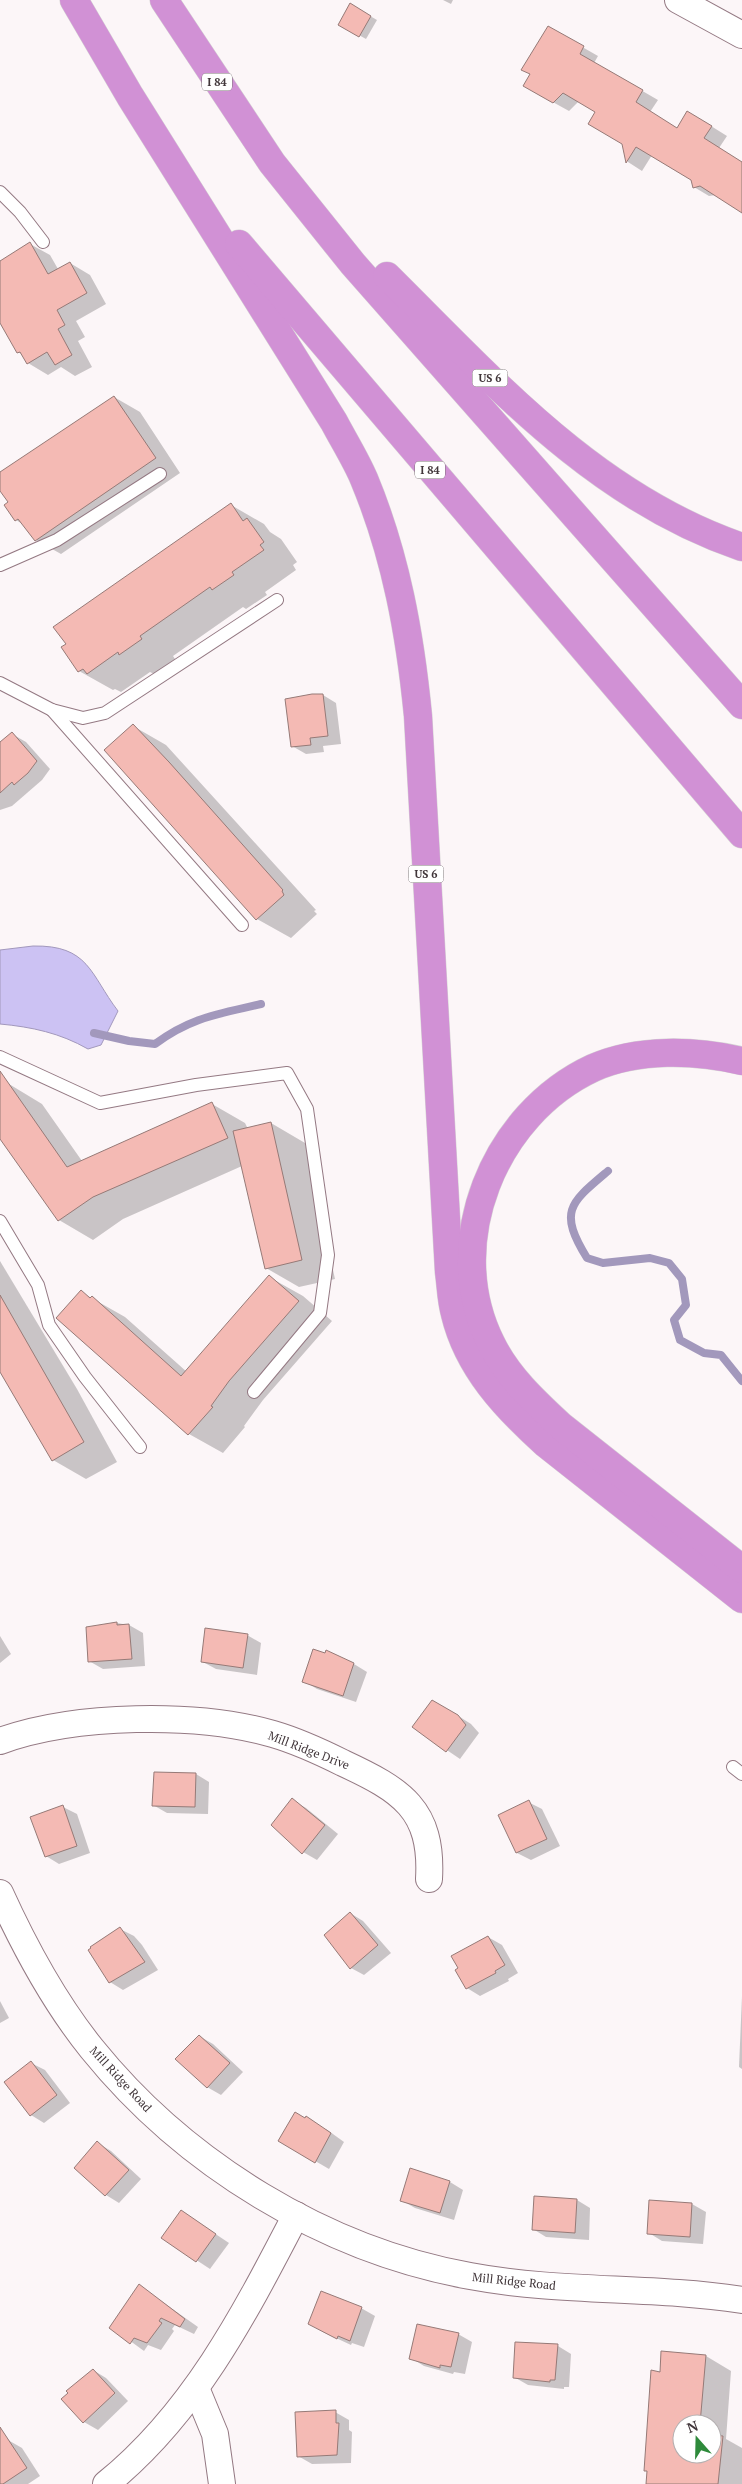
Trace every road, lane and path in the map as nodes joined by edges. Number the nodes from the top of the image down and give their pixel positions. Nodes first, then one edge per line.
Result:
1 (74, 0) edge
2 (164, 0) edge
3 (678, 0) edge
4 (742, 35) edge
5 (130, 96) junction
6 (272, 163) junction
7 (0, 192) edge
8 (43, 242) dead end
9 (160, 474) dead end
10 (742, 547) edge
11 (0, 565) edge
12 (277, 600) dead end
13 (0, 683) edge
14 (742, 705) edge
15 (52, 710) junction
16 (742, 834) edge
17 (242, 925) dead end
18 (0, 1057) edge
19 (742, 1061) edge
20 (0, 1221) edge
21 (254, 1392) dead end
22 (140, 1447) dead end
23 (742, 1568) edge
24 (742, 1599) edge
25 (0, 1741) edge
26 (429, 1879) dead end
27 (0, 1893) edge
28 (296, 2215) junction
29 (742, 2300) edge
30 (196, 2388) junction
31 (106, 2484) edge
32 (222, 2484) edge

1 - 5 highway, I 84
2 - 6 highway, I 84
3 - 4 street
5 - 16 highway, I 84
5 - 24 highway, US 6
6 - 10 highway, US 6
6 - 14 highway, I 84
7 - 8 lane
9 - 11 lane
12 - 15 lane
13 - 15 lane
15 - 17 lane
18 - 21 lane
19 - 23 highway
20 - 22 lane
25 - 26 street, Mill Ridge Drive
27 - 28 street, Mill Ridge Road
28 - 29 street, Mill Ridge Road
28 - 30 street
30 - 31 street
30 - 32 street

